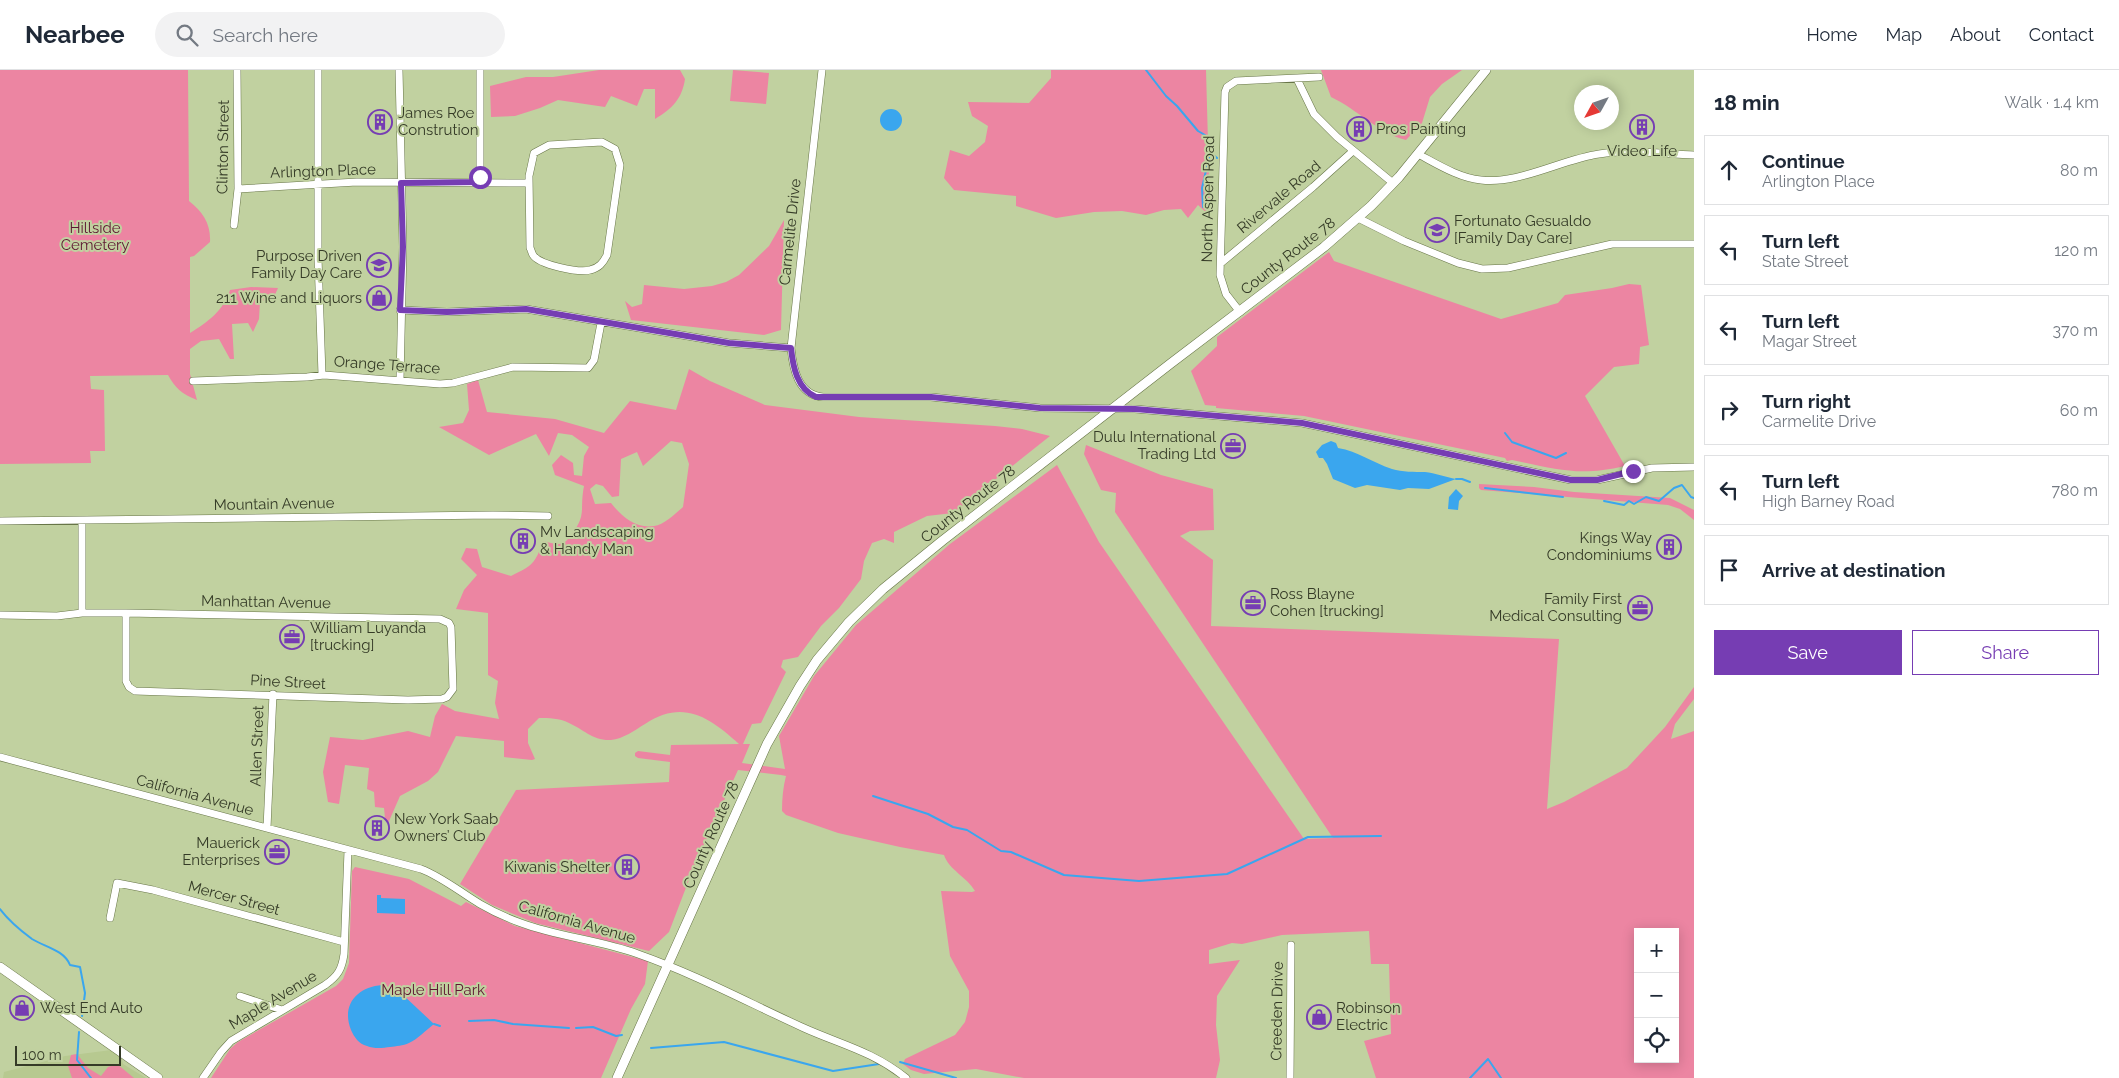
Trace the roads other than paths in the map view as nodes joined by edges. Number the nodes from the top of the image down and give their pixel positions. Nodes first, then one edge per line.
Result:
1 (237, 70) edge
2 (318, 70) edge
3 (399, 70) edge
4 (480, 70) edge
5 (822, 70) edge
6 (1486, 70) edge
7 (1319, 77) dead end
8 (1297, 79) junction
9 (1353, 150) junction
10 (1418, 154) junction
11 (1694, 155) edge
12 (480, 182) junction
13 (318, 183) junction
14 (401, 183) junction
15 (529, 183) junction
16 (1394, 183) junction
17 (238, 189) junction
18 (1358, 218) junction
19 (234, 224) dead end
20 (1694, 244) edge
21 (1221, 264) junction
22 (400, 310) junction
23 (1240, 312) junction
24 (601, 323) junction
25 (791, 348) junction
26 (322, 375) junction
27 (400, 380) junction
28 (193, 381) dead end
29 (1112, 409) junction
30 (1694, 467) edge
31 (548, 516) dead end
32 (0, 521) edge
33 (82, 521) junction
34 (82, 613) junction
35 (126, 613) junction
36 (0, 615) edge
37 (273, 694) junction
38 (447, 697) joint
39 (0, 757) edge
40 (267, 828) junction
41 (348, 850) junction
42 (110, 918) dead end
43 (344, 942) junction
44 (1291, 945) dead end
45 (667, 966) junction
46 (0, 967) edge
47 (240, 996) dead end
48 (282, 1010) junction
49 (158, 1078) edge
50 (203, 1078) edge
51 (618, 1078) edge
52 (906, 1078) edge
53 (1290, 1078) edge

1 - 17 street, Clinton Street
2 - 13 street
3 - 14 street
4 - 12 street
5 - 25 street, Carmelite Drive
6 - 10 street, County Route 78
7 - 8 street
8 - 9 street
8 - 21 street, North Aspen Road
9 - 16 street
9 - 21 street, Rivervale Road
10 - 11 street
10 - 16 street, County Route 78
12 - 14 street, Arlington Place
12 - 15 street, Arlington Place
13 - 14 street, Arlington Place
13 - 17 street, Arlington Place
13 - 26 street
14 - 22 street
15 - 15 street
16 - 18 street, County Route 78
17 - 19 street, Clinton Street
18 - 20 street
18 - 23 street, County Route 78
21 - 23 street, North Aspen Road
22 - 24 street
22 - 27 street
23 - 29 street, County Route 78
24 - 25 street
24 - 27 street, Orange Terrace
25 - 29 street, Carmelite Drive
26 - 27 street, Orange Terrace
26 - 28 street, Orange Terrace
29 - 30 street
29 - 45 street, County Route 78
31 - 33 street, Mountain Avenue
32 - 33 street, Mountain Avenue
33 - 34 street
34 - 35 street, Manhattan Avenue
34 - 36 street, Manhattan Avenue
35 - 37 street, Pine Street
35 - 38 street, Manhattan Avenue
37 - 38 street, Pine Street
37 - 40 street, Allen Street
39 - 40 street, California Avenue
40 - 41 street, California Avenue
41 - 43 street, Maple Avenue
41 - 45 street, California Avenue
42 - 43 street, Mercer Street
43 - 48 street, Maple Avenue
44 - 53 street, Creeden Drive
45 - 51 street, County Route 78
45 - 52 street, California Avenue
46 - 49 street
47 - 48 street
48 - 50 street, Maple Avenue

